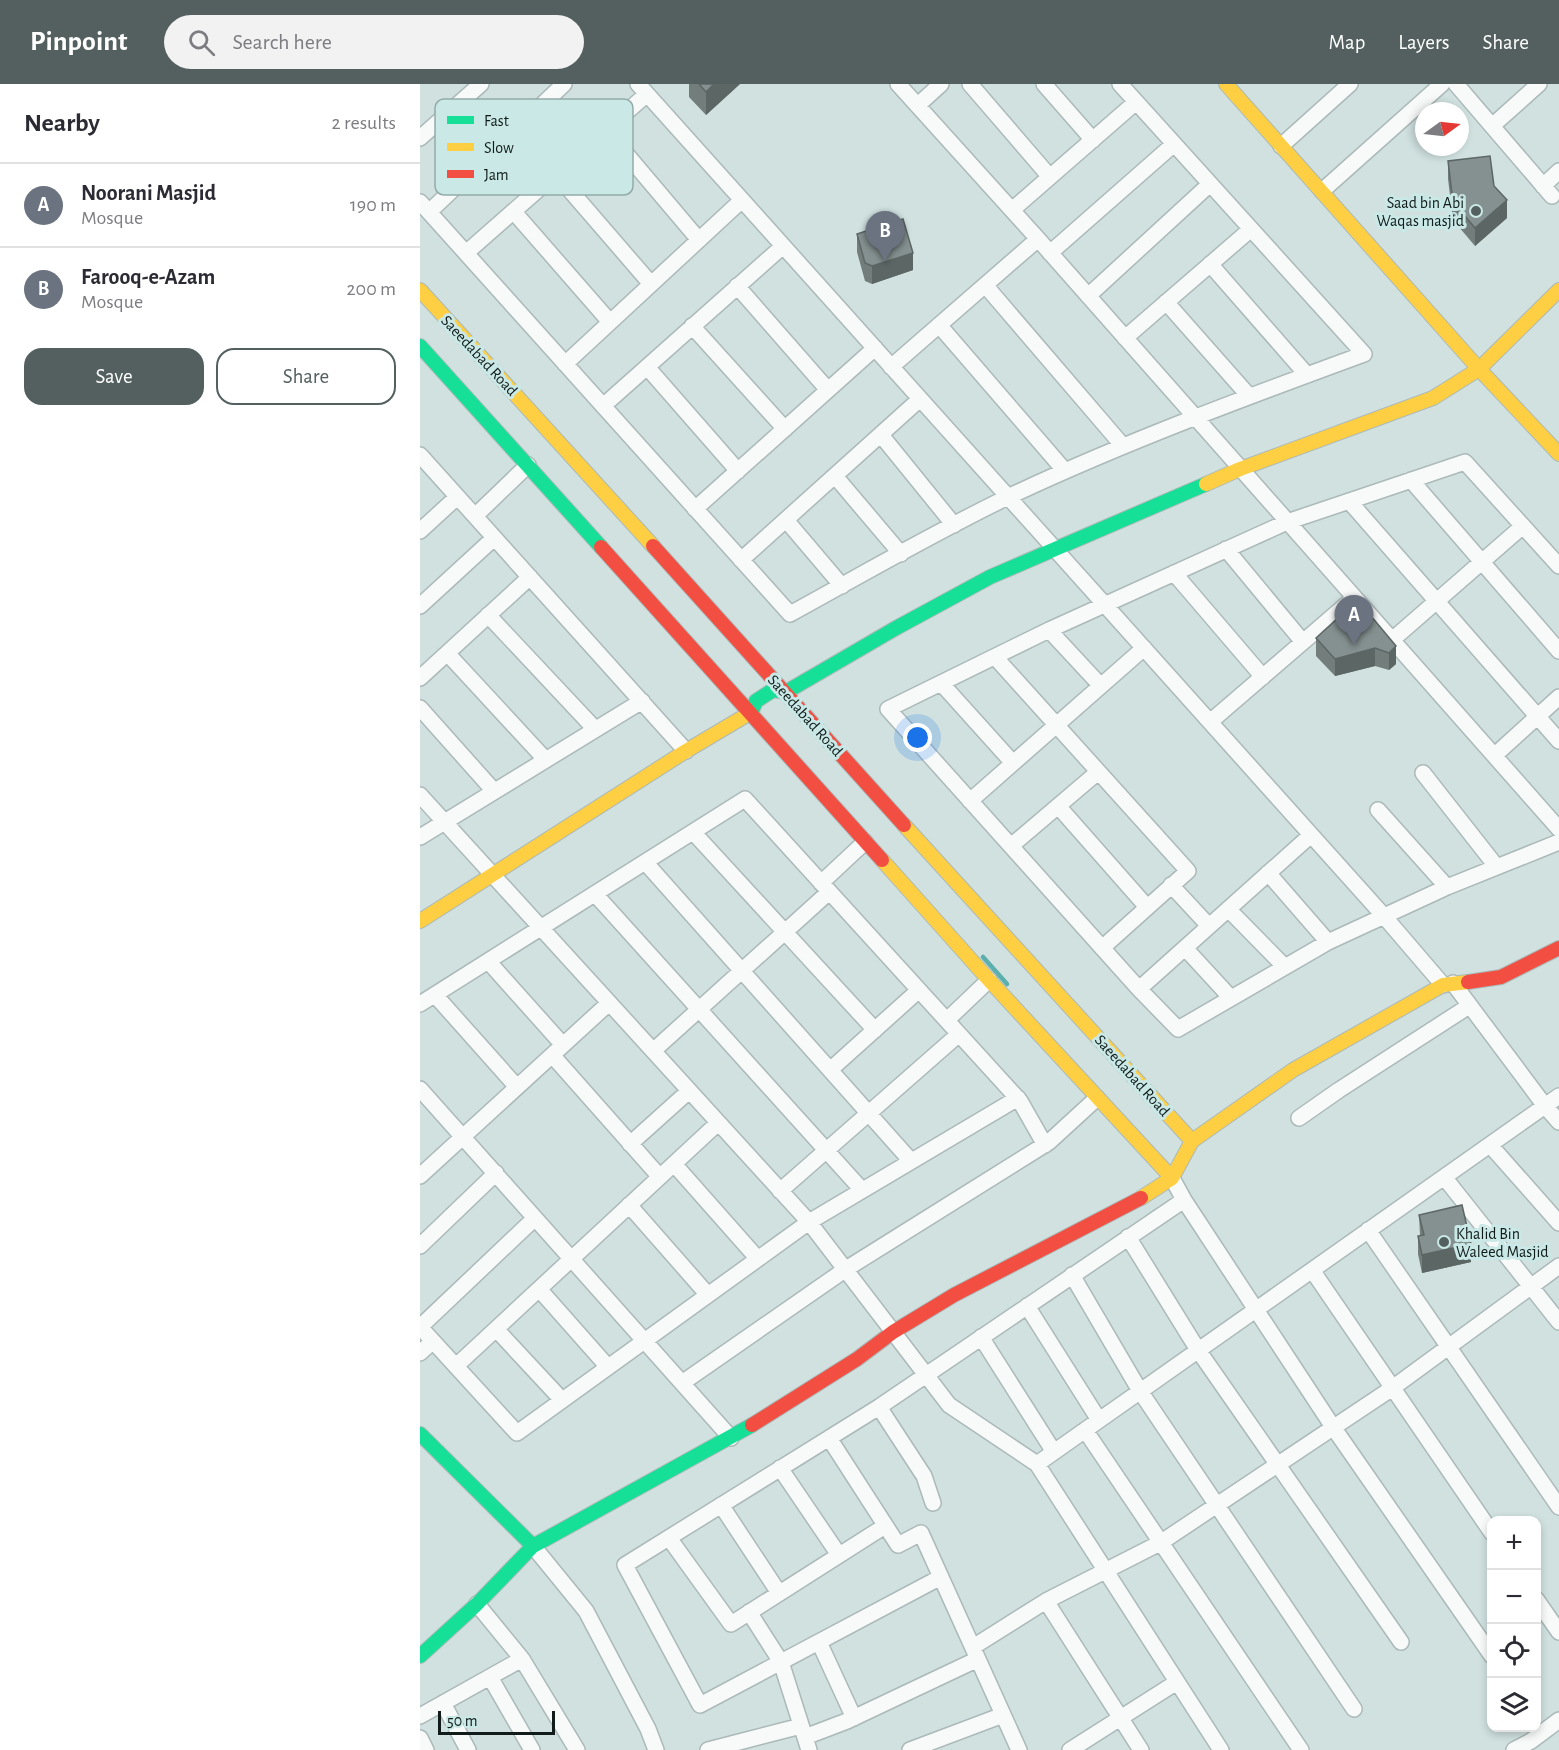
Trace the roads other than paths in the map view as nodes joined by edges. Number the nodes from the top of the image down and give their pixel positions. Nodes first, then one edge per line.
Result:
1 (481, 84) edge
2 (564, 84) edge
3 (898, 84) edge
4 (941, 84) edge
5 (970, 84) edge
6 (1044, 84) edge
7 (1120, 84) edge
8 (1226, 84) edge
9 (1350, 84) edge
10 (1442, 84) edge
11 (1456, 84) edge
12 (1539, 84) edge
13 (642, 89) edge
14 (464, 99) edge
15 (547, 99) edge
16 (1136, 102) junction
17 (918, 105) junction
18 (435, 125) edge
19 (1492, 126) junction
20 (420, 138) edge
21 (1093, 140) junction
22 (1174, 144) junction
23 (1281, 146) junction
24 (633, 162) edge
25 (1559, 171) edge
26 (1050, 177) junction
27 (1210, 184) junction
28 (1322, 191) junction
29 (438, 195) edge
30 (533, 195) edge
31 (574, 195) edge
32 (742, 200) junction
33 (424, 207) edge
34 (1012, 210) junction
35 (514, 212) junction
36 (1251, 229) junction
37 (1038, 239) junction
38 (699, 240) junction
39 (783, 246) junction
40 (466, 253) junction
41 (1050, 253) junction
42 (1210, 264) junction
43 (651, 284) junction
44 (985, 285) junction
45 (737, 286) junction
46 (420, 290) edge
47 (1559, 290) edge
48 (1088, 296) junction
49 (1166, 302) junction
50 (610, 322) junction
51 (939, 325) junction
52 (693, 326) junction
53 (1125, 338) junction
54 (420, 346) edge
55 (875, 348) junction
56 (565, 364) junction
57 (647, 367) junction
58 (891, 367) junction
59 (1479, 369) junction
60 (1307, 375) junction
61 (828, 390) junction
62 (1249, 396) junction
63 (920, 399) junction
64 (603, 406) junction
65 (1193, 416) junction
66 (785, 429) junction
67 (880, 435) junction
68 (1123, 446) junction
69 (1559, 454) edge
70 (421, 457) edge
71 (528, 465) junction
72 (1240, 470) junction
73 (738, 471) junction
74 (1065, 471) junction
75 (836, 476) junction
76 (1411, 480) junction
77 (457, 497) junction
78 (1008, 497) junction
79 (1349, 501) junction
80 (696, 509) junction
81 (475, 516) junction
82 (786, 520) junction
83 (1287, 522) junction
84 (954, 525) junction
85 (1523, 526) junction
86 (420, 531) edge
87 (494, 538) junction
88 (1055, 549) junction
89 (1226, 549) junction
90 (901, 554) junction
91 (741, 560) junction
92 (1482, 562) junction
93 (1559, 566) edge
94 (1174, 573) junction
95 (530, 577) junction
96 (842, 586) junction
97 (1354, 598) junction
98 (1437, 601) junction
99 (1105, 605) junction
100 (420, 606) edge
101 (488, 615) junction
102 (1049, 630) junction
103 (1392, 640) junction
104 (1303, 642) junction
105 (1144, 648) junction
106 (1559, 651) edge
107 (447, 653) junction
108 (995, 657) junction
109 (1263, 677) junction
110 (420, 678) edge
111 (941, 683) junction
112 (1101, 686) junction
113 (786, 692) junction
114 (1559, 697) edge
115 (642, 701) junction
116 (420, 708) edge
117 (751, 713) junction
118 (1538, 717) junction
119 (1210, 722) junction
120 (1056, 726) junction
121 (595, 729) junction
122 (1559, 741) edge
123 (686, 751) junction
124 (1494, 755) junction
125 (545, 759) junction
126 (1013, 764) junction
127 (1098, 772) junction
128 (1423, 773) dead end
129 (494, 791) junction
130 (420, 795) edge
131 (970, 801) junction
132 (1058, 806) junction
133 (1378, 810) dead end
134 (444, 822) junction
135 (1559, 829) edge
136 (693, 832) junction
137 (1311, 835) junction
138 (420, 837) edge
139 (866, 842) junction
140 (1559, 842) edge
141 (1011, 846) junction
142 (645, 862) junction
143 (1496, 866) junction
144 (1269, 873) junction
145 (493, 875) junction
146 (1171, 885) junction
147 (825, 887) junction
148 (1447, 887) junction
149 (595, 894) junction
150 (1147, 907) junction
151 (1228, 909) junction
152 (1383, 915) junction
153 (420, 921) edge
154 (1209, 926) junction
155 (540, 929) junction
156 (785, 932) junction
157 (1328, 942) junction
158 (1102, 948) junction
159 (1185, 948) junction
160 (1559, 948) edge
161 (488, 961) junction
162 (1285, 968) junction
163 (742, 971) junction
164 (989, 980) junction
165 (1448, 984) junction
166 (1139, 989) junction
167 (919, 990) junction
168 (435, 995) junction
169 (1232, 998) junction
170 (609, 1003) junction
171 (420, 1004) edge
172 (1469, 1006) junction
173 (699, 1009) junction
174 (947, 1020) junction
175 (875, 1030) junction
176 (959, 1034) junction
177 (557, 1050) junction
178 (653, 1051) junction
179 (830, 1070) junction
180 (517, 1086) junction
181 (420, 1089) edge
182 (689, 1091) junction
183 (1559, 1096) edge
184 (1018, 1098) junction
185 (1097, 1098) junction
186 (1545, 1106) junction
187 (869, 1113) junction
188 (1299, 1118) dead end
189 (1559, 1122) edge
190 (718, 1123) junction
191 (463, 1136) junction
192 (1192, 1141) junction
193 (630, 1144) junction
194 (1490, 1144) junction
195 (1045, 1145) junction
196 (826, 1150) junction
197 (911, 1161) junction
198 (674, 1164) junction
199 (423, 1166) edge
200 (496, 1173) junction
201 (660, 1177) junction
202 (1443, 1177) junction
203 (1172, 1178) junction
204 (780, 1191) junction
205 (862, 1191) junction
206 (1184, 1200) junction
207 (629, 1205) junction
208 (535, 1218) junction
209 (809, 1222) junction
210 (1559, 1223) edge
211 (1368, 1230) junction
212 (1128, 1237) junction
213 (420, 1246) edge
214 (572, 1259) junction
215 (758, 1259) junction
216 (1559, 1266) edge
217 (846, 1269) junction
218 (1312, 1270) junction
219 (1072, 1275) junction
220 (1531, 1287) junction
221 (539, 1288) junction
222 (708, 1295) junction
223 (1027, 1306) junction
224 (1256, 1310) junction
225 (1559, 1322) edge
226 (420, 1327) edge
227 (496, 1329) junction
228 (893, 1332) junction
229 (981, 1337) junction
230 (433, 1341) junction
231 (644, 1341) junction
232 (1449, 1347) junction
233 (1198, 1350) junction
234 (420, 1353) edge
235 (456, 1366) junction
236 (608, 1367) junction
237 (926, 1374) junction
238 (682, 1383) junction
239 (1393, 1388) junction
240 (1140, 1391) junction
241 (562, 1400) junction
242 (879, 1407) junction
243 (1099, 1420) junction
244 (1333, 1428) junction
245 (1084, 1430) junction
246 (420, 1434) edge
247 (730, 1438) junction
248 (829, 1438) junction
249 (1054, 1452) junction
250 (1037, 1464) junction
251 (1277, 1464) junction
252 (780, 1468) junction
253 (933, 1503) dead end
254 (721, 1505) junction
255 (1216, 1505) junction
256 (1559, 1507) edge
257 (885, 1526) junction
258 (1487, 1527) edge
259 (669, 1538) junction
260 (1161, 1542) junction
261 (533, 1546) junction
262 (839, 1555) junction
263 (1105, 1570) junction
264 (941, 1577) junction
265 (779, 1593) junction
266 (1046, 1601) junction
267 (477, 1604) junction
268 (1541, 1606) edge
269 (749, 1612) junction
270 (1559, 1632) edge
271 (819, 1642) junction
272 (1401, 1642) dead end
273 (1487, 1650) edge
274 (975, 1653) junction
275 (420, 1656) edge
276 (522, 1659) junction
277 (781, 1662) junction
278 (490, 1677) junction
279 (1177, 1682) junction
280 (443, 1703) junction
281 (1354, 1709) dead end
282 (1003, 1715) junction
283 (420, 1716) edge
284 (854, 1718) junction
285 (1121, 1718) junction
286 (1559, 1720) edge
287 (1541, 1726) edge
288 (420, 1738) edge
289 (805, 1738) edge
290 (1534, 1746) edge
291 (426, 1750) edge
292 (468, 1750) edge
293 (532, 1750) edge
294 (577, 1750) edge
295 (656, 1750) edge
296 (708, 1750) edge
297 (910, 1750) edge
298 (1019, 1750) edge
299 (1070, 1750) edge
300 (1141, 1750) edge
301 (1221, 1750) edge
302 (1301, 1750) edge
303 (1514, 1750) edge

1 - 14 street
2 - 15 street
3 - 17 street
4 - 17 street
5 - 26 street
6 - 21 street
7 - 16 street
8 - 23 street
9 - 23 street
10 - 28 street
11 - 19 street
12 - 19 street
13 - 32 street
16 - 21 street
16 - 22 street
17 - 34 street
18 - 20 street
19 - 25 street
21 - 26 street
22 - 27 street
22 - 41 street
23 - 28 street
24 - 38 street
26 - 34 street
27 - 36 street
27 - 48 street
28 - 59 street
29 - 33 street
30 - 35 street
31 - 43 street
32 - 38 street
32 - 39 street
33 - 40 street
34 - 37 street
35 - 40 street
35 - 50 street
36 - 42 street
36 - 60 street
37 - 41 street
37 - 44 street
38 - 43 street
39 - 45 street
39 - 55 street
40 - 56 street
41 - 48 street
42 - 49 street
42 - 60 street
43 - 50 street
44 - 51 street
44 - 68 street
45 - 52 street
45 - 61 street
46 - 113 street, Saeedabad Road
47 - 59 street
48 - 53 street
49 - 53 street
49 - 62 street
50 - 56 street
51 - 58 street
51 - 74 street
52 - 57 street
52 - 66 street
53 - 65 street
54 - 71 street
55 - 58 street
55 - 61 street
56 - 64 street
57 - 64 street
57 - 73 street
58 - 63 street
59 - 69 street
59 - 72 street
60 - 62 street
61 - 66 street
62 - 65 street
63 - 67 street
63 - 78 street
64 - 80 street
65 - 68 street
65 - 72 street
66 - 73 street
67 - 75 street
67 - 84 street
68 - 74 street
70 - 77 street
71 - 81 street
71 - 117 street
72 - 83 street
72 - 88 street
73 - 80 street
74 - 78 street
75 - 82 street
75 - 90 street
76 - 79 street
76 - 85 street
76 - 92 street
77 - 81 street
77 - 86 street
78 - 84 street
78 - 88 street
79 - 83 street
79 - 98 street
80 - 91 street
81 - 87 street
82 - 91 street
82 - 96 street
83 - 89 street
83 - 97 street
84 - 90 street
85 - 92 street
85 - 93 street
87 - 95 street
87 - 100 street
88 - 99 street
88 - 113 street
89 - 94 street
89 - 104 street
90 - 96 street
91 - 96 street
92 - 98 street
92 - 106 street
94 - 99 street
94 - 109 street
95 - 101 street
95 - 115 street
97 - 103 street
97 - 104 street
98 - 103 street
98 - 118 street
99 - 102 street
99 - 105 street
101 - 107 street
101 - 121 street
102 - 108 street
102 - 112 street
103 - 124 street
104 - 109 street
105 - 112 street
105 - 119 street
107 - 110 street
107 - 125 street
108 - 111 street
108 - 120 street
109 - 119 street
111 - 126 street
111 - 131 street
112 - 120 street
113 - 117 street
113 - 192 street, Saeedabad Road
114 - 118 street
115 - 121 street
115 - 123 street
116 - 129 street
117 - 123 street
117 - 139 street
118 - 122 street
118 - 124 street
119 - 137 street
120 - 126 street
120 - 127 street
121 - 125 street
123 - 145 street
124 - 135 street
125 - 129 street
126 - 131 street
127 - 132 street
127 - 146 street
128 - 143 street
129 - 134 street
130 - 134 street
131 - 141 street
132 - 141 street
132 - 150 street
133 - 148 street
134 - 138 street
134 - 145 street
136 - 142 street
136 - 147 street
136 - 156 street
137 - 144 street
137 - 152 street
139 - 147 street
139 - 164 street
140 - 143 street
141 - 158 street
142 - 149 street
142 - 163 street
143 - 148 street
144 - 151 street
144 - 157 street
145 - 153 street
145 - 155 street
146 - 150 street
146 - 154 street
147 - 156 street
147 - 167 street
148 - 152 street
149 - 155 street
149 - 173 street
150 - 158 street
151 - 154 street
151 - 162 street
152 - 157 street
152 - 165 street
154 - 159 street
155 - 161 street
155 - 170 street
156 - 163 street
156 - 175 street
157 - 162 street
158 - 166 street
159 - 166 street
159 - 169 street
160 - 165 street
161 - 168 street
161 - 177 street
162 - 169 street
163 - 173 street
163 - 179 street
164 - 174 street
164 - 185 street
165 - 172 street
165 - 192 street
166 - 169 street
167 - 174 street
167 - 175 street
168 - 171 street
168 - 180 street
170 - 177 street
170 - 178 street
172 - 186 street
172 - 188 street
173 - 178 street
173 - 196 street
174 - 176 street
175 - 179 street
176 - 184 street
176 - 187 street
177 - 180 street
177 - 193 street
178 - 182 street
179 - 187 street
180 - 191 street
181 - 191 street
182 - 190 street
182 - 193 street
183 - 186 street
184 - 195 street
184 - 197 street
185 - 195 street
185 - 203 street
186 - 189 street
186 - 194 street
187 - 196 street
187 - 197 street
190 - 198 street
190 - 204 street
191 - 199 street
191 - 200 street
192 - 203 street
193 - 201 street
194 - 202 street
194 - 210 street
195 - 217 street
196 - 204 street
196 - 205 street
197 - 205 street
198 - 201 street
198 - 215 street
200 - 208 street
200 - 213 street
201 - 207 street
202 - 211 street
202 - 220 street
203 - 206 street
203 - 228 street
204 - 209 street
205 - 209 street
206 - 212 street
206 - 224 street
207 - 214 street
207 - 222 street
208 - 214 street
208 - 226 street
209 - 215 street
209 - 217 street
211 - 218 street
211 - 232 street
212 - 219 street
212 - 233 street
214 - 221 street
214 - 231 street
215 - 222 street
216 - 220 street
217 - 228 street
217 - 238 street
218 - 224 street
218 - 239 street
219 - 223 street
219 - 240 street
220 - 225 street
220 - 232 street
221 - 227 street
221 - 236 street
222 - 231 street
223 - 229 street
223 - 243 street
224 - 233 street
224 - 244 street
226 - 230 street
227 - 235 street
227 - 241 street
228 - 237 street
228 - 247 street
229 - 237 street
229 - 249 street
230 - 234 street
230 - 235 street
231 - 236 street
231 - 238 street
232 - 239 street
232 - 256 street
233 - 240 street
233 - 251 street
235 - 241 street
236 - 241 street
237 - 242 street
237 - 250 street
238 - 247 street
239 - 244 street
239 - 258 street
240 - 243 street
240 - 255 street
242 - 248 street
242 - 253 street
243 - 245 street
244 - 251 street
244 - 273 street
245 - 249 street
245 - 260 street
246 - 261 street
247 - 261 street
248 - 252 street
248 - 257 street
249 - 250 street
250 - 263 street
251 - 255 street
251 - 272 street
252 - 254 street
252 - 262 street
254 - 259 street
254 - 265 street
255 - 260 street
255 - 281 street
257 - 262 street
257 - 264 street
259 - 269 street
259 - 277 street
260 - 263 street
260 - 302 street
261 - 267 street
261 - 295 street
262 - 265 street
263 - 266 street
263 - 279 street
264 - 271 street
264 - 274 street
265 - 269 street
266 - 274 street
266 - 285 street
267 - 275 street
267 - 276 street
268 - 270 street
269 - 277 street
271 - 277 street
271 - 284 street
274 - 282 street
274 - 284 street
276 - 278 street
276 - 294 street
277 - 289 street
278 - 280 street
278 - 293 street
279 - 285 street
279 - 301 street
280 - 283 street
280 - 292 street
282 - 297 street
282 - 298 street
284 - 289 street
285 - 299 street
285 - 300 street
286 - 287 street
288 - 291 street
289 - 296 street
290 - 303 street

